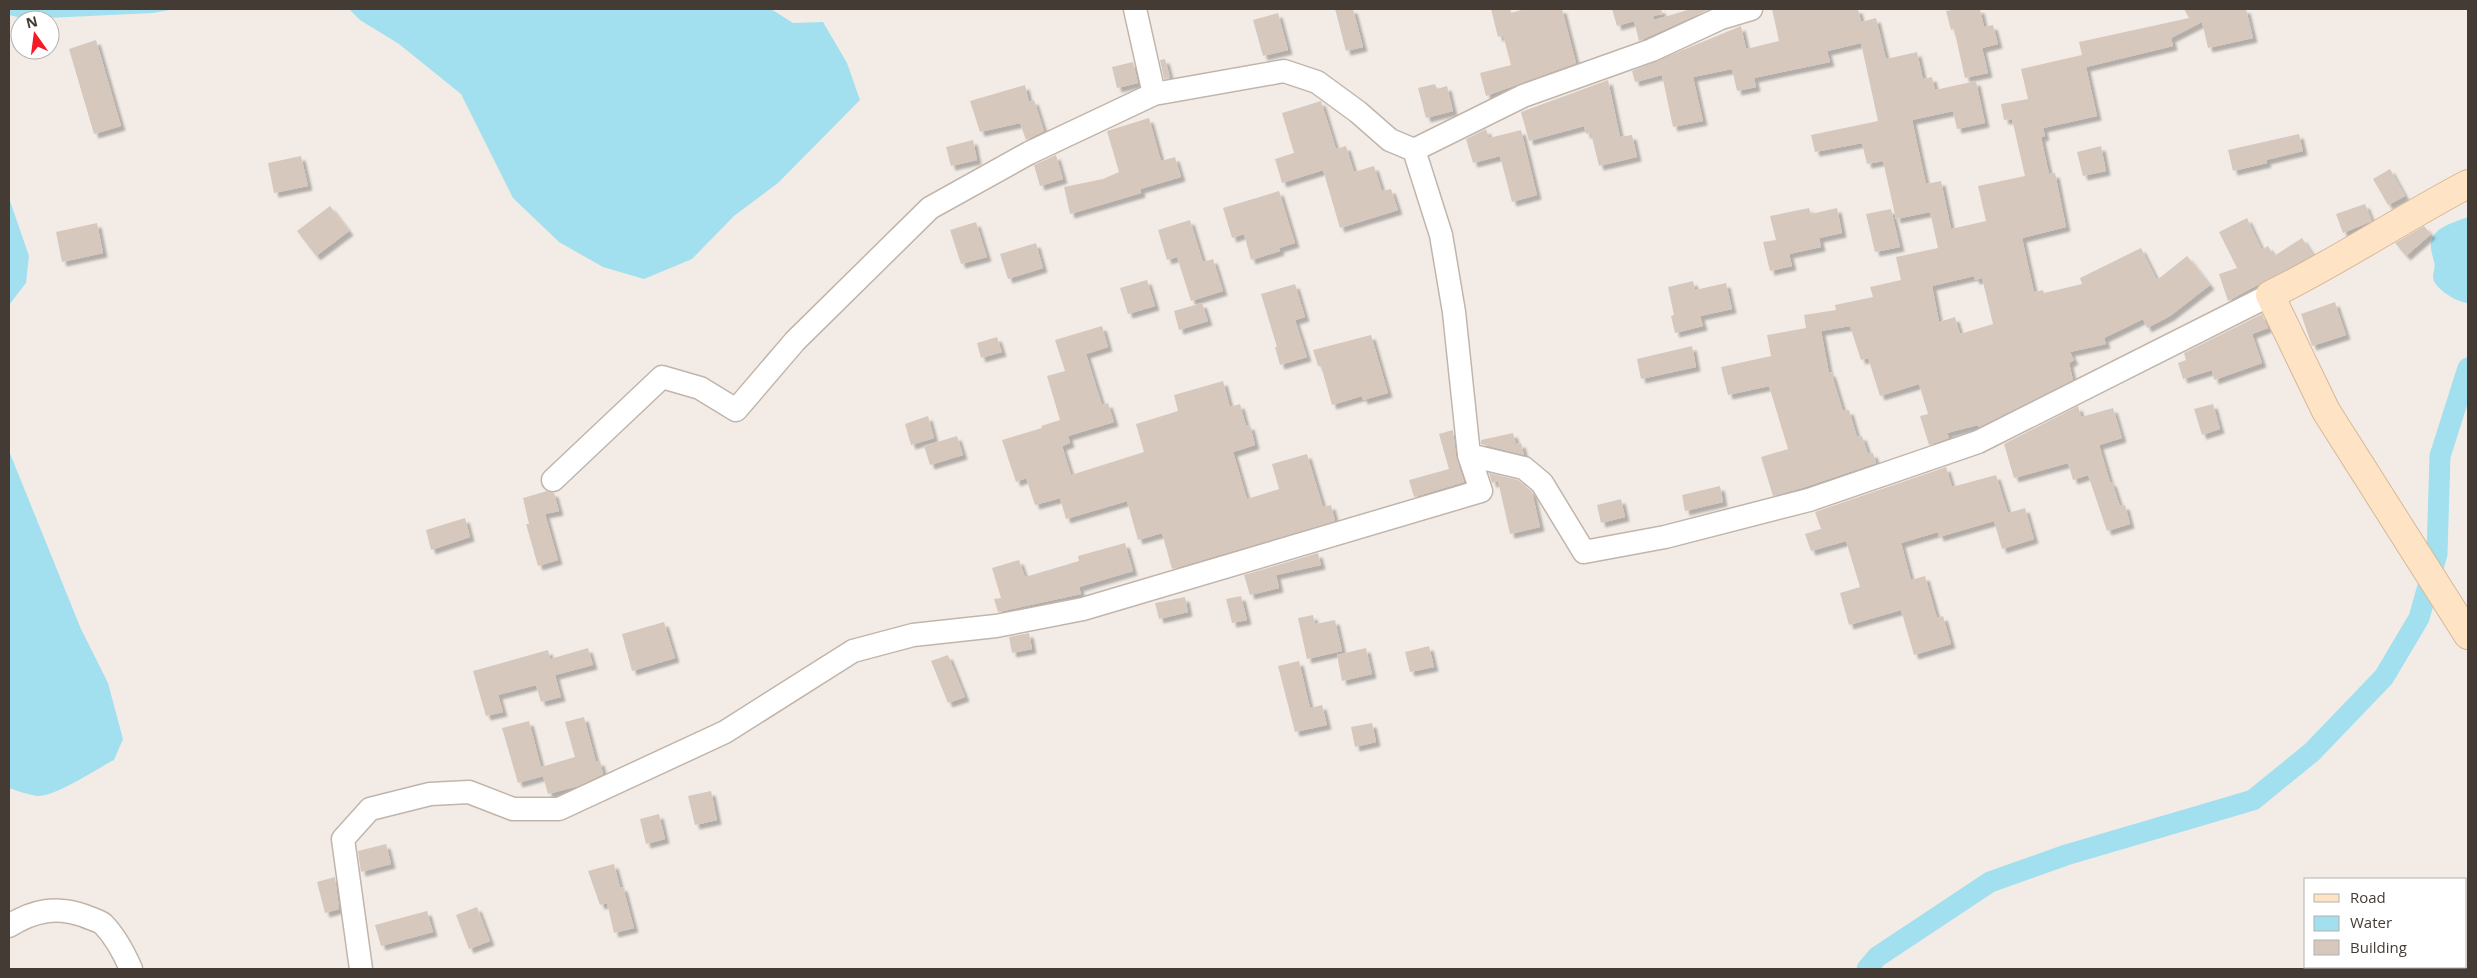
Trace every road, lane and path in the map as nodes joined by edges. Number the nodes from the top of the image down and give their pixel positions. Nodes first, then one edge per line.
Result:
1 (1135, 9) edge
2 (1751, 9) edge
3 (1154, 94) junction
4 (1414, 150) junction
5 (2468, 184) edge
6 (2270, 296) junction
7 (1469, 455) junction
8 (553, 480) dead end
9 (2468, 635) edge
10 (9, 926) edge
11 (131, 969) edge
12 (361, 969) edge

1 - 3 street
2 - 4 street
3 - 4 street
3 - 8 street
4 - 7 street
5 - 6 street
6 - 7 street
6 - 9 street
7 - 12 street
10 - 11 street

